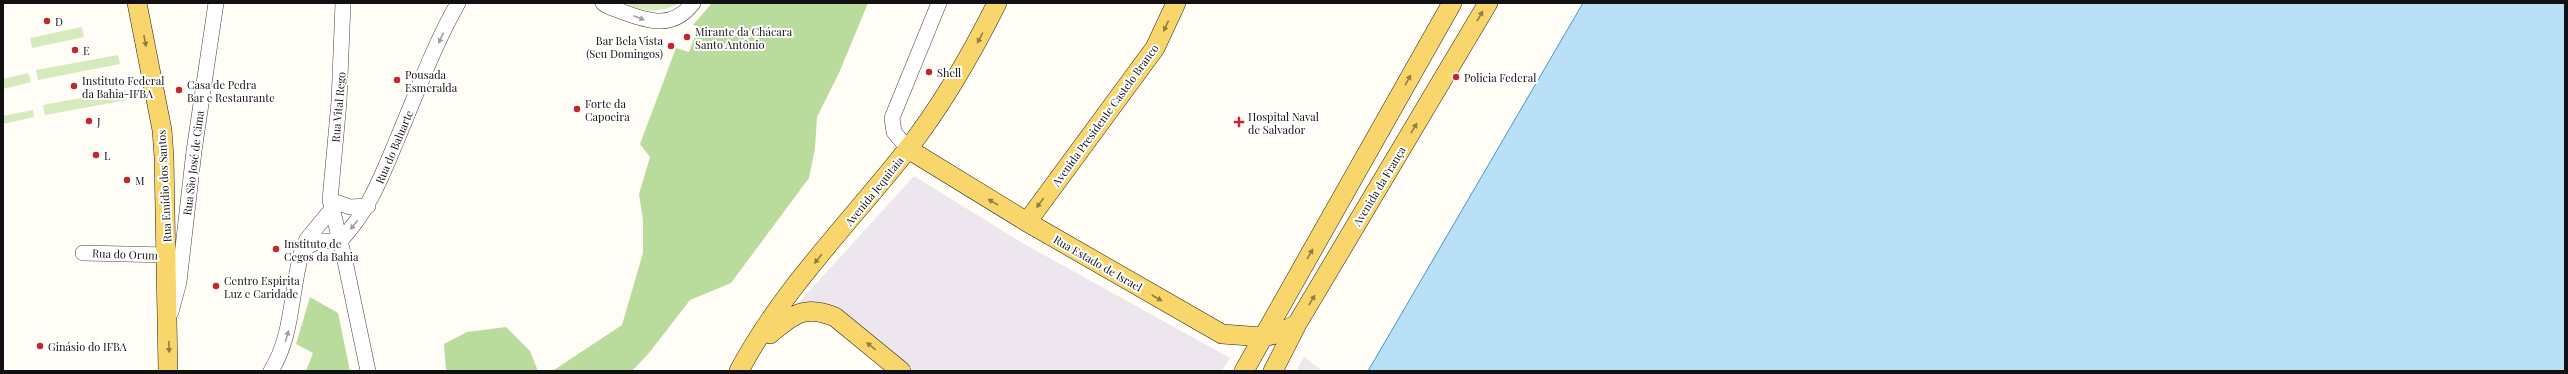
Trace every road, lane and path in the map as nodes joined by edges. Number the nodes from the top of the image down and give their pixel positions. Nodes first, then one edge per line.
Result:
1 (137, 3) edge
2 (216, 3) edge
3 (343, 3) edge
4 (458, 3) edge
5 (693, 3) edge
6 (939, 3) edge
7 (997, 3) edge
8 (1176, 3) edge
9 (1452, 3) edge
10 (1488, 3) edge
11 (602, 4) edge
12 (908, 149) junction
13 (330, 205) junction
14 (368, 206) junction
15 (1027, 222) junction
16 (340, 241) junction
17 (302, 250) junction
18 (83, 252) dead end
19 (167, 255) junction
20 (168, 323) junction
21 (1297, 324) junction
22 (1263, 337) junction
23 (754, 346) junction
24 (168, 371) edge
25 (271, 371) edge
26 (368, 371) edge
27 (739, 371) edge
28 (901, 371) edge
29 (1244, 371) edge
30 (1273, 371) edge

1 -> 19 main road, Rua Emídio dos Santos
2 - 20 street, Rua São José de Cima
3 - 13 street, Rua Vital Rego
4 -> 14 street, Rua do Baluarte
11 -> 5 street
6 - 12 street
7 -> 12 main road, Avenida Jequitaia
8 -> 15 main road, Avenida Presidente Castelo Branco
22 -> 9 main road
21 -> 10 main road, Avenida da França
15 -> 12 main road, Rua Estado de Israel
12 -> 23 main road, Avenida Jequitaia
13 - 14 street
13 - 16 street
13 - 17 street
14 -> 16 street, Rua do Baluarte
15 -> 22 main road, Rua Estado de Israel
16 - 17 street
16 - 26 street
25 -> 17 street
18 - 19 street, Rua do Orum
19 - 20 main road, Rua Emídio dos Santos
20 -> 24 main road, Rua Emídio dos Santos
21 - 22 main road, Rua Estado de Israel
21 - 30 main road, Avenida da França
22 - 29 main road
23 - 27 main road, Avenida Jequitaia
28 -> 23 main road

